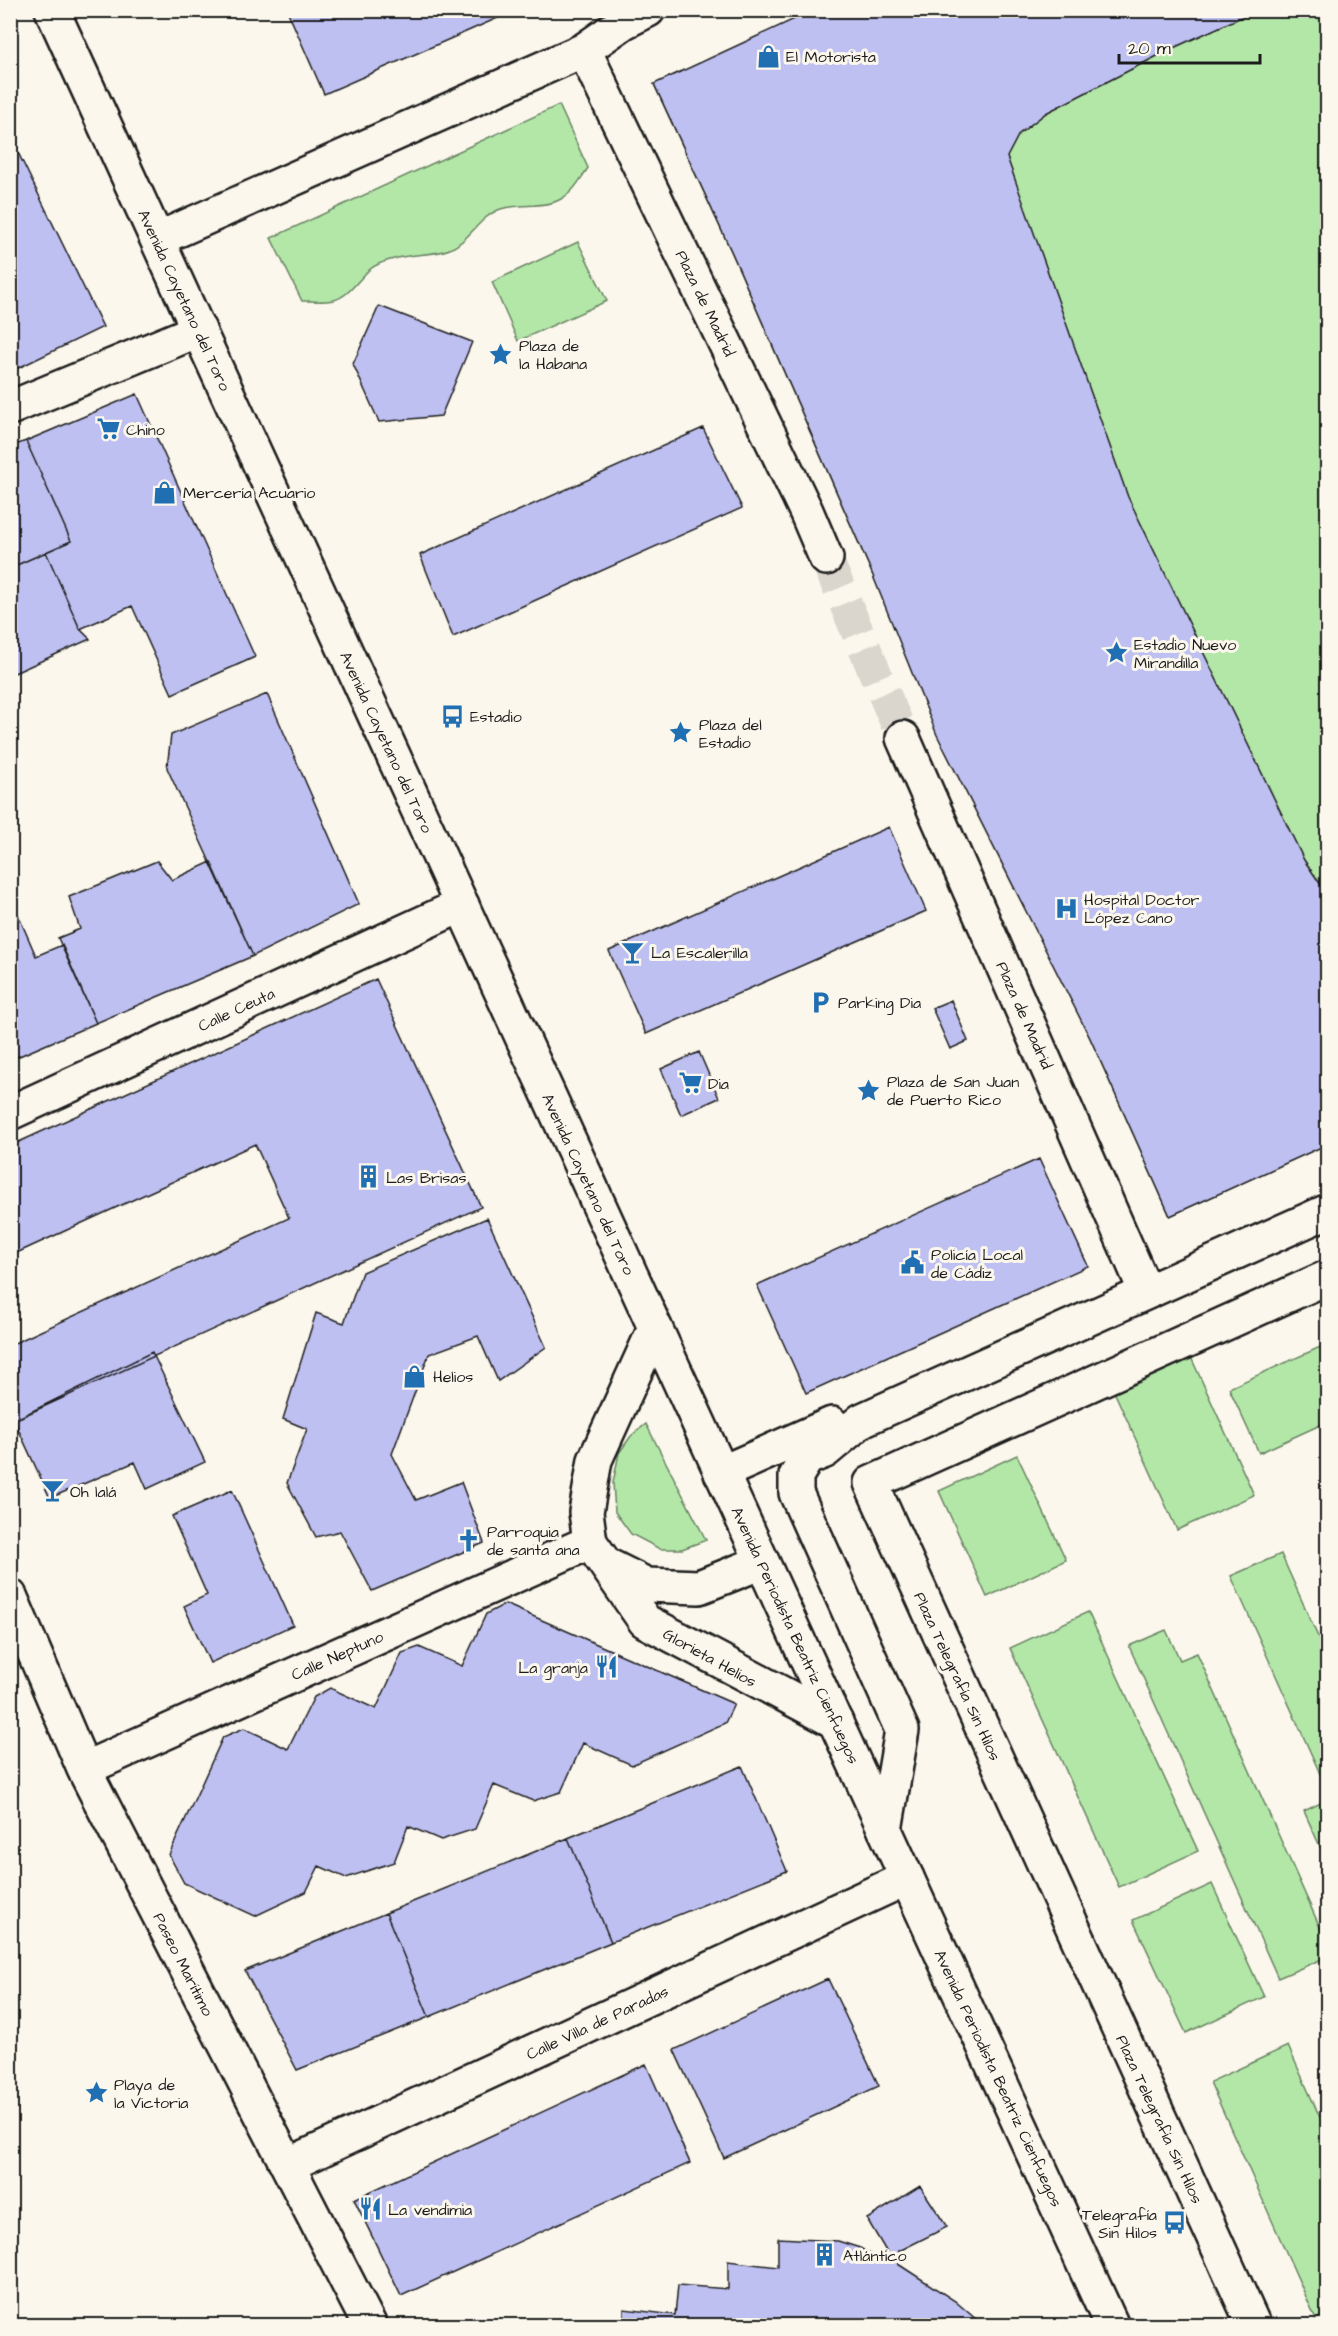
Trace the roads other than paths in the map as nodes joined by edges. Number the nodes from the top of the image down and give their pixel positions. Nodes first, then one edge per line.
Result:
1 (52, 10) edge
2 (648, 10) edge
3 (584, 50) junction
4 (158, 239) junction
5 (199, 330) junction
6 (10, 408) edge
7 (826, 558) tunnel mouth
8 (903, 738) tunnel mouth
9 (462, 904) junction
10 (10, 1113) edge
11 (1328, 1211) edge
12 (1328, 1277) edge
13 (1146, 1292) junction
14 (655, 1328) junction
15 (862, 1420) junction
16 (721, 1473) junction
17 (599, 1553) junction
18 (762, 1562) junction
19 (10, 1596) edge
20 (836, 1722) junction
21 (84, 1769) junction
22 (885, 1830) junction
23 (907, 1878) junction
24 (288, 2165) junction
25 (370, 2325) edge
26 (1112, 2325) edge
27 (1254, 2325) edge

1 - 4 street, Avenida Cayetano del Toro
2 - 3 street
3 - 4 street
3 - 7 street, Plaza de Madrid
4 - 5 street, Avenida Cayetano del Toro
5 - 6 street
5 - 9 street, Avenida Cayetano del Toro
8 - 13 street, Plaza de Madrid
9 - 10 street, Calle Ceuta
9 - 14 street, Avenida Cayetano del Toro
11 - 13 street
12 - 27 street, Plaza Telegrafía Sin Hilos
13 - 15 street
14 - 16 street, Avenida Cayetano del Toro
14 - 17 street, Glorieta Helios
15 - 16 street
15 - 22 street
16 - 18 street, Avenida Periodista Beatriz Cienfuegos
17 - 18 street
17 - 20 street, Glorieta Helios
17 - 21 street, Calle Neptuno
18 - 20 street, Avenida Periodista Beatriz Cienfuegos
19 - 21 street, Paseo Marítimo
20 - 22 street, Avenida Periodista Beatriz Cienfuegos
21 - 24 street, Paseo Marítimo
22 - 23 street, Avenida Periodista Beatriz Cienfuegos
23 - 24 street, Calle Villa de Paradas
23 - 26 street, Avenida Periodista Beatriz Cienfuegos
24 - 25 street, Paseo Marítimo

